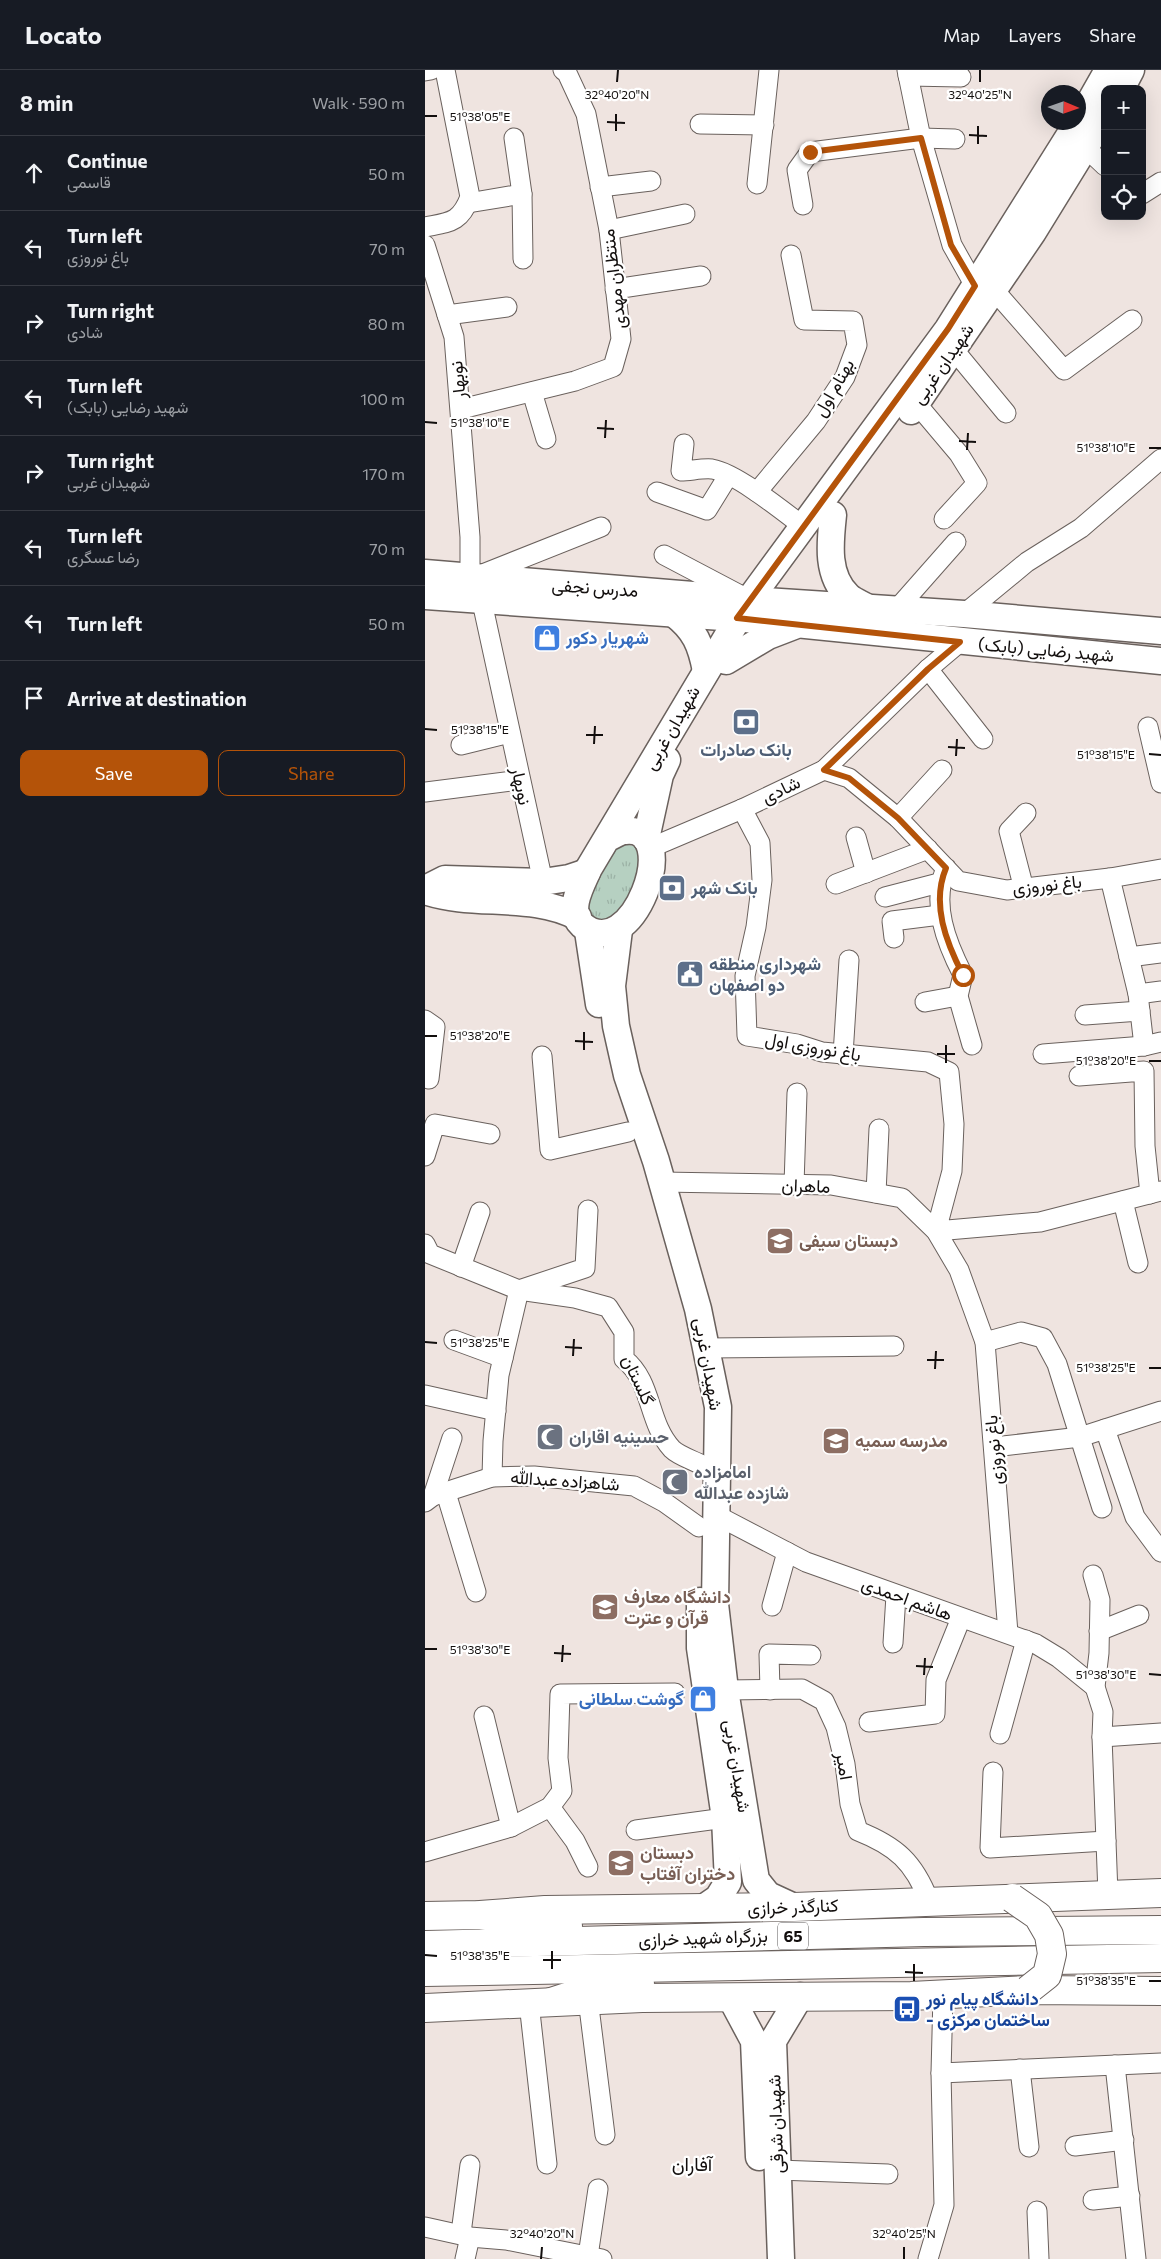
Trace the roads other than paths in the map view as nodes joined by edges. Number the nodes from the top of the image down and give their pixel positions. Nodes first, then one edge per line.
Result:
1 (431, 70) edge
2 (445, 70) edge
3 (563, 70) edge
4 (769, 70) edge
5 (425, 71) edge
6 (907, 73) edge
7 (1113, 74) edge
8 (961, 77) dead end
9 (1086, 111) edge
10 (1101, 121) edge
11 (700, 124) dead end
12 (764, 125) junction
13 (1075, 130) edge
14 (514, 138) dead end
15 (921, 138) junction
16 (955, 139) dead end
17 (1085, 147) junction
18 (1101, 162) edge
19 (1057, 175) junction
20 (651, 181) dead end
21 (1161, 182) edge
22 (757, 184) dead end
23 (600, 187) junction
24 (1146, 191) edge
25 (522, 194) junction
26 (468, 203) junction
27 (803, 206) dead end
28 (685, 214) dead end
29 (425, 227) edge
30 (609, 230) junction
31 (425, 245) edge
32 (791, 255) dead end
33 (523, 260) dead end
34 (701, 276) dead end
35 (984, 288) junction
36 (615, 289) junction
37 (507, 307) dead end
38 (447, 315) junction
39 (1132, 320) dead end
40 (954, 350) junction
41 (532, 392) junction
42 (916, 403) junction
43 (461, 409) junction
44 (1007, 413) dead end
45 (546, 439) dead end
46 (684, 444) dead end
47 (1161, 459) edge
48 (728, 476) junction
49 (657, 492) dead end
50 (757, 492) junction
51 (833, 515) junction
52 (944, 519) dead end
53 (601, 527) dead end
54 (804, 527) junction
55 (956, 542) dead end
56 (664, 555) dead end
57 (425, 558) edge
58 (425, 573) edge
59 (459, 585) junction
60 (425, 596) edge
61 (482, 602) junction
62 (868, 608) junction
63 (750, 610) junction
64 (896, 610) junction
65 (425, 612) edge
66 (674, 614) junction
67 (964, 614) junction
68 (797, 626) junction
69 (1161, 631) edge
70 (960, 642) junction
71 (1161, 661) edge
72 (716, 666) junction
73 (928, 669) junction
74 (1148, 727) dead end
75 (510, 733) junction
76 (983, 739) dead end
77 (461, 745) dead end
78 (824, 770) junction
79 (942, 770) dead end
80 (520, 780) junction
81 (1161, 783) edge
82 (425, 792) edge
83 (742, 809) junction
84 (1026, 813) dead end
85 (898, 818) junction
86 (856, 837) dead end
87 (608, 838) junction
88 (648, 844) junction
89 (928, 849) junction
90 (1161, 869) edge
91 (587, 872) junction
92 (866, 872) junction
93 (942, 876) junction
94 (1110, 878) junction
95 (543, 882) junction
96 (836, 884) dead end
97 (1024, 889) junction
98 (425, 890) edge
99 (885, 897) dead end
100 (940, 915) junction
101 (583, 924) junction
102 (619, 930) junction
103 (894, 938) dead end
104 (1161, 953) edge
105 (1129, 957) junction
106 (849, 960) dead end
107 (1161, 991) edge
108 (958, 996) junction
109 (925, 1002) dead end
110 (1139, 1003) junction
111 (1085, 1015) dead end
112 (425, 1020) edge
113 (1153, 1044) edge
114 (972, 1045) dead end
115 (1043, 1054) dead end
116 (843, 1055) junction
117 (542, 1056) dead end
118 (1079, 1076) dead end
119 (429, 1079) dead end
120 (797, 1093) dead end
121 (879, 1129) dead end
122 (628, 1132) junction
123 (490, 1134) dead end
124 (425, 1156) edge
125 (662, 1182) junction
126 (794, 1185) junction
127 (1155, 1192) edge
128 (876, 1193) junction
129 (1123, 1201) junction
130 (588, 1210) dead end
131 (479, 1212) dead end
132 (936, 1231) junction
133 (425, 1244) edge
134 (1137, 1264) dead end
135 (461, 1267) junction
136 (959, 1270) joint
137 (519, 1290) junction
138 (454, 1340) dead end
139 (985, 1342) junction
140 (893, 1346) dead end
141 (706, 1348) junction
142 (503, 1358) junction
143 (425, 1395) edge
144 (496, 1411) junction
145 (1161, 1411) edge
146 (1105, 1429) junction
147 (1080, 1437) junction
148 (451, 1438) dead end
149 (994, 1447) junction
150 (702, 1465) junction
151 (493, 1477) junction
152 (435, 1497) edge
153 (1102, 1508) dead end
154 (708, 1521) junction
155 (787, 1552) junction
156 (1161, 1552) edge
157 (1093, 1575) dead end
158 (476, 1592) dead end
159 (895, 1594) junction
160 (772, 1606) dead end
161 (1139, 1615) dead end
162 (961, 1618) junction
163 (1099, 1631) junction
164 (1009, 1633) junction
165 (1027, 1640) junction
166 (893, 1643) dead end
167 (811, 1655) dead end
168 (1095, 1687) junction
169 (725, 1690) junction
170 (770, 1690) junction
171 (675, 1693) dead end
172 (484, 1716) dead end
173 (869, 1722) dead end
174 (1161, 1733) edge
175 (1000, 1734) dead end
176 (1102, 1737) junction
177 (993, 1772) dead end
178 (550, 1807) junction
179 (725, 1818) junction
180 (511, 1827) junction
181 (636, 1830) dead end
182 (1106, 1841) junction
183 (425, 1852) edge
184 (588, 1868) dead end
185 (756, 1880) junction
186 (728, 1882) junction
187 (1161, 1893) edge
188 (1108, 1894) junction
189 (1012, 1898) junction
190 (929, 1901) junction
191 (793, 1907) junction
192 (702, 1909) junction
193 (480, 1915) junction
194 (425, 1916) edge
195 (1161, 1930) edge
196 (924, 1932) junction
197 (425, 1945) edge
198 (1161, 1958) edge
199 (827, 1964) junction
200 (425, 1972) edge
201 (1028, 1990) junction
202 (1161, 1991) edge
203 (943, 1995) junction
204 (800, 1996) junction
205 (731, 1998) junction
206 (588, 1999) junction
207 (540, 2002) junction
208 (425, 2008) edge
209 (764, 2041) junction
210 (1161, 2063) edge
211 (1115, 2065) junction
212 (1020, 2069) junction
213 (941, 2073) junction
214 (605, 2135) dead end
215 (1124, 2140) junction
216 (1075, 2146) dead end
217 (1029, 2147) dead end
218 (547, 2164) dead end
219 (470, 2165) dead end
220 (777, 2170) junction
221 (888, 2174) dead end
222 (598, 2189) dead end
223 (1130, 2196) junction
224 (1093, 2200) dead end
225 (1037, 2211) dead end
226 (425, 2227) edge
227 (466, 2235) junction
228 (550, 2254) edge
229 (595, 2257) edge
230 (465, 2259) edge
231 (764, 2259) edge
232 (781, 2259) edge
233 (928, 2259) edge
234 (1039, 2259) edge
235 (1136, 2259) edge

1 - 5 street
2 - 26 street
3 - 23 street, منتظران مهدی
4 - 12 street
6 - 8 street
6 - 15 street
7 - 9 main road, شهیدان غربی
10 - 17 main road, شهیدان غربی
11 - 12 street
12 - 22 street
13 - 19 main road, شهیدان غربی
14 - 25 street
15 - 16 street
15 - 27 street
15 - 35 street
17 - 18 street
17 - 19 main road, شهیدان غربی
19 - 35 main road, شهیدان غربی
20 - 23 street
21 - 24 street
23 - 30 street, منتظران مهدی
25 - 26 street
25 - 33 street
26 - 29 street
28 - 30 street
30 - 36 street, منتظران مهدی
31 - 38 street, نوبهار
32 - 50 street, بهنام اول
34 - 36 street
35 - 39 street
35 - 40 main road, شهیدان غربی
35 - 54 main road, شهیدان غربی
36 - 41 street, منتظران مهدی
37 - 38 street
38 - 43 street, نوبهار
40 - 42 main road, شهیدان غربی
40 - 44 street
41 - 43 street, منتظران مهدی
41 - 45 street
42 - 51 main road, شهیدان غربی
42 - 52 street
43 - 59 street, نوبهار
46 - 48 street
47 - 67 street
48 - 49 street
48 - 50 street
50 - 54 street
51 - 62 main road
51 - 63 main road, شهیدان غربی
53 - 59 street
54 - 63 main road, شهیدان غربی
55 - 64 street
56 - 63 street
57 - 59 main road
58 - 59 main road, مدرس نجفی
59 - 60 main road, مدرس نجفی
59 - 61 main road, مدرس نجفی
59 - 63 main road, مدرس نجفی
59 - 65 main road
61 - 66 main road, مدرس نجفی
61 - 75 street, نوبهار
62 - 63 main road, شهید رضایی (بابک)
62 - 64 main road, شهید رضایی (بابک)
63 - 66 main road, مدرس نجفی
63 - 68 main road, شهید رضایی (بابک)
63 - 72 main road, شهیدان غربی
64 - 67 main road, شهید رضایی (بابک)
66 - 72 main road
67 - 69 main road, شهید رضایی (بابک)
68 - 70 main road, شهید رضایی (بابک)
68 - 72 main road
70 - 71 main road, شهید رضایی (بابک)
70 - 73 street, شادی
72 - 87 main road, شهیدان غربی
72 - 88 main road, شهیدان غربی
73 - 76 street
73 - 78 street, شادی
74 - 81 street
75 - 77 street
75 - 80 street, نوبهار
78 - 83 street, شادی
78 - 85 street, باغ نوروزی
79 - 85 street
80 - 82 street
80 - 95 street, نوبهار
83 - 88 street, شادی
83 - 116 street, باغ نوروزی اول
84 - 97 street
85 - 89 street, باغ نوروزی
86 - 92 street
87 - 88 main road
87 - 91 main road
88 - 102 main road
89 - 92 street
89 - 93 street, باغ نوروزی
90 - 94 street, باغ نوروزی
91 - 95 main road
91 - 101 main road
92 - 96 street
93 - 97 street, باغ نوروزی
93 - 99 street
93 - 100 street
94 - 97 street, باغ نوروزی
94 - 105 street
95 - 98 main road
98 - 101 main road
100 - 103 street
100 - 108 street
101 - 102 main road
101 - 122 main road, شهیدان غربی
102 - 125 main road, شهیدان غربی
104 - 105 street
105 - 110 street
106 - 116 street
107 - 110 street
108 - 109 street
108 - 114 street
110 - 111 street
110 - 113 street
112 - 119 street
113 - 115 street
116 - 132 street, باغ نوروزی اول
117 - 122 street
118 - 127 street
120 - 126 street
121 - 128 street
122 - 150 main road, شهیدان غربی
123 - 124 street
125 - 126 street, ماهران
125 - 141 main road, شهیدان غربی
126 - 128 street, ماهران
127 - 129 street
128 - 132 street, ماهران
129 - 132 street
129 - 134 street
130 - 137 street
131 - 135 street
132 - 136 street, ماهران
133 - 135 street, گلستان
135 - 137 street, گلستان
136 - 139 street, باغ نوروزی
137 - 142 street
137 - 150 street, گلستان
138 - 142 street
139 - 147 street
139 - 149 street, باغ نوروزی
140 - 141 street
141 - 154 main road, شهیدان غربی
142 - 144 street
143 - 144 street
144 - 151 street
145 - 146 street
146 - 147 street
146 - 156 street
147 - 149 street
147 - 153 street
148 - 152 street
149 - 164 street, باغ نوروزی
150 - 154 main road, شهیدان غربی
151 - 152 street, شاهزاده عبدالله
151 - 154 street, شاهزاده عبدالله
152 - 158 street
154 - 155 street, هاشم احمدی
154 - 169 main road, شهیدان غربی
154 - 179 main road, شهیدان غربی
155 - 159 street, هاشم احمدی
155 - 160 street
157 - 163 street
159 - 162 street, هاشم احمدی
159 - 166 street
161 - 163 street
162 - 164 street, هاشم احمدی
162 - 173 street
163 - 168 street
164 - 165 street, هاشم احمدی
165 - 168 street, هاشم احمدی
165 - 175 street
167 - 170 street
168 - 176 street
169 - 170 street, امیر
169 - 185 main road, شهیدان غربی
170 - 190 street, امیر
171 - 178 street
172 - 180 street
174 - 176 street
176 - 182 street
177 - 182 street
178 - 180 street
178 - 184 street
179 - 181 street
179 - 186 main road, شهیدان غربی
180 - 183 street
182 - 188 street
185 - 186 main road
185 - 191 main road
186 - 192 main road
187 - 188 main road, کنارگذر خرازی
188 - 189 main road, کنارگذر خرازی
189 - 190 main road, کنارگذر خرازی
189 - 201 main road, bridge
190 - 191 main road, کنارگذر خرازی
191 - 192 main road, کنارگذر خرازی
192 - 193 main road, کنارگذر خرازی
193 - 194 main road, کنارگذر خرازی
193 - 196 main road
195 - 196 main road, بزرگراه شهید خرازی / 65
196 - 197 main road, بزرگراه شهید خرازی / 65
198 - 199 main road, بزرگراه شهید خرازی / 65
199 - 200 main road, بزرگراه شهید خرازی / 65
199 - 207 main road
201 - 202 main road
201 - 203 main road
203 - 204 main road
203 - 213 street
204 - 205 main road
204 - 209 main road
205 - 206 main road
205 - 209 main road, شهیدان شرقی
206 - 207 main road
206 - 214 street
207 - 208 main road
207 - 218 street
209 - 220 main road, شهیدان شرقی
209 - 231 main road, شهیدان شرقی
210 - 211 street
211 - 212 street
211 - 215 street
212 - 213 street
212 - 217 street
213 - 233 street
215 - 216 street
215 - 223 street
219 - 227 street
220 - 221 street
220 - 232 main road, شهیدان شرقی
222 - 229 street
223 - 224 street
223 - 235 street
225 - 234 street
226 - 227 street
227 - 228 street
227 - 230 street
228 - 229 street

